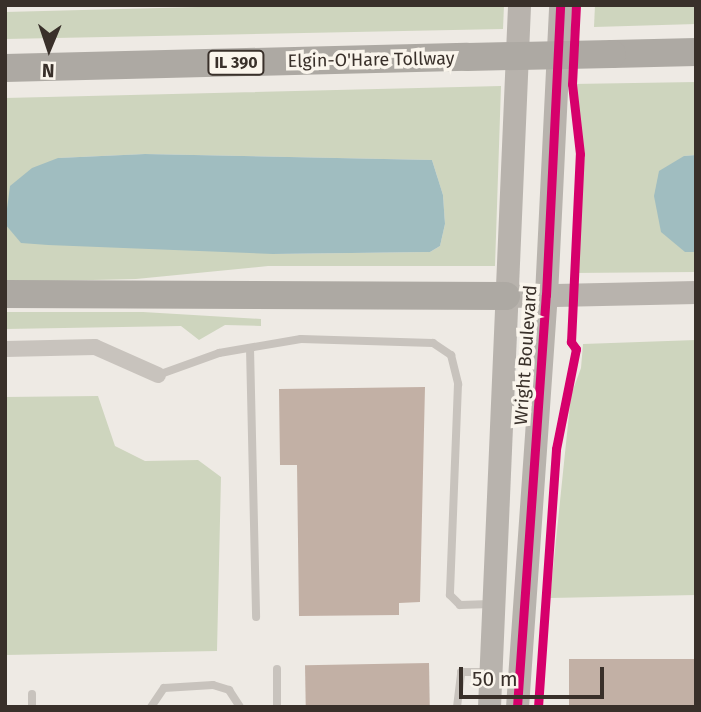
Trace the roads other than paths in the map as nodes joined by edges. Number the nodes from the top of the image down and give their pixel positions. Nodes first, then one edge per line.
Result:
1 (519, 5) edge
2 (560, 5) edge
3 (696, 52) edge
4 (5, 68) edge
5 (696, 292) edge
6 (5, 294) edge
7 (546, 295) junction
8 (506, 296) junction
9 (250, 348) junction
10 (5, 349) edge
11 (158, 375) joint
12 (493, 604) junction
13 (256, 617) dead end
14 (277, 669) dead end
15 (490, 672) junction
16 (32, 694) dead end
17 (32, 707) edge
18 (151, 707) edge
19 (240, 707) edge
20 (277, 707) edge
21 (457, 707) edge
22 (489, 707) edge
23 (517, 707) edge

1 - 8 street, Wright Boulevard
2 - 7 street, Wright Boulevard
3 - 4 highway, Elgin-O'Hare Tollway / IL 390, bridge
5 - 7 street
6 - 8 highway
7 - 8 street
7 - 23 street, Wright Boulevard
8 - 12 street, Wright Boulevard
9 - 11 lane
9 - 12 lane
9 - 13 lane
10 - 11 street
12 - 15 street, Wright Boulevard
14 - 20 lane
15 - 21 lane
15 - 22 street, Wright Boulevard
16 - 17 lane
18 - 19 lane

